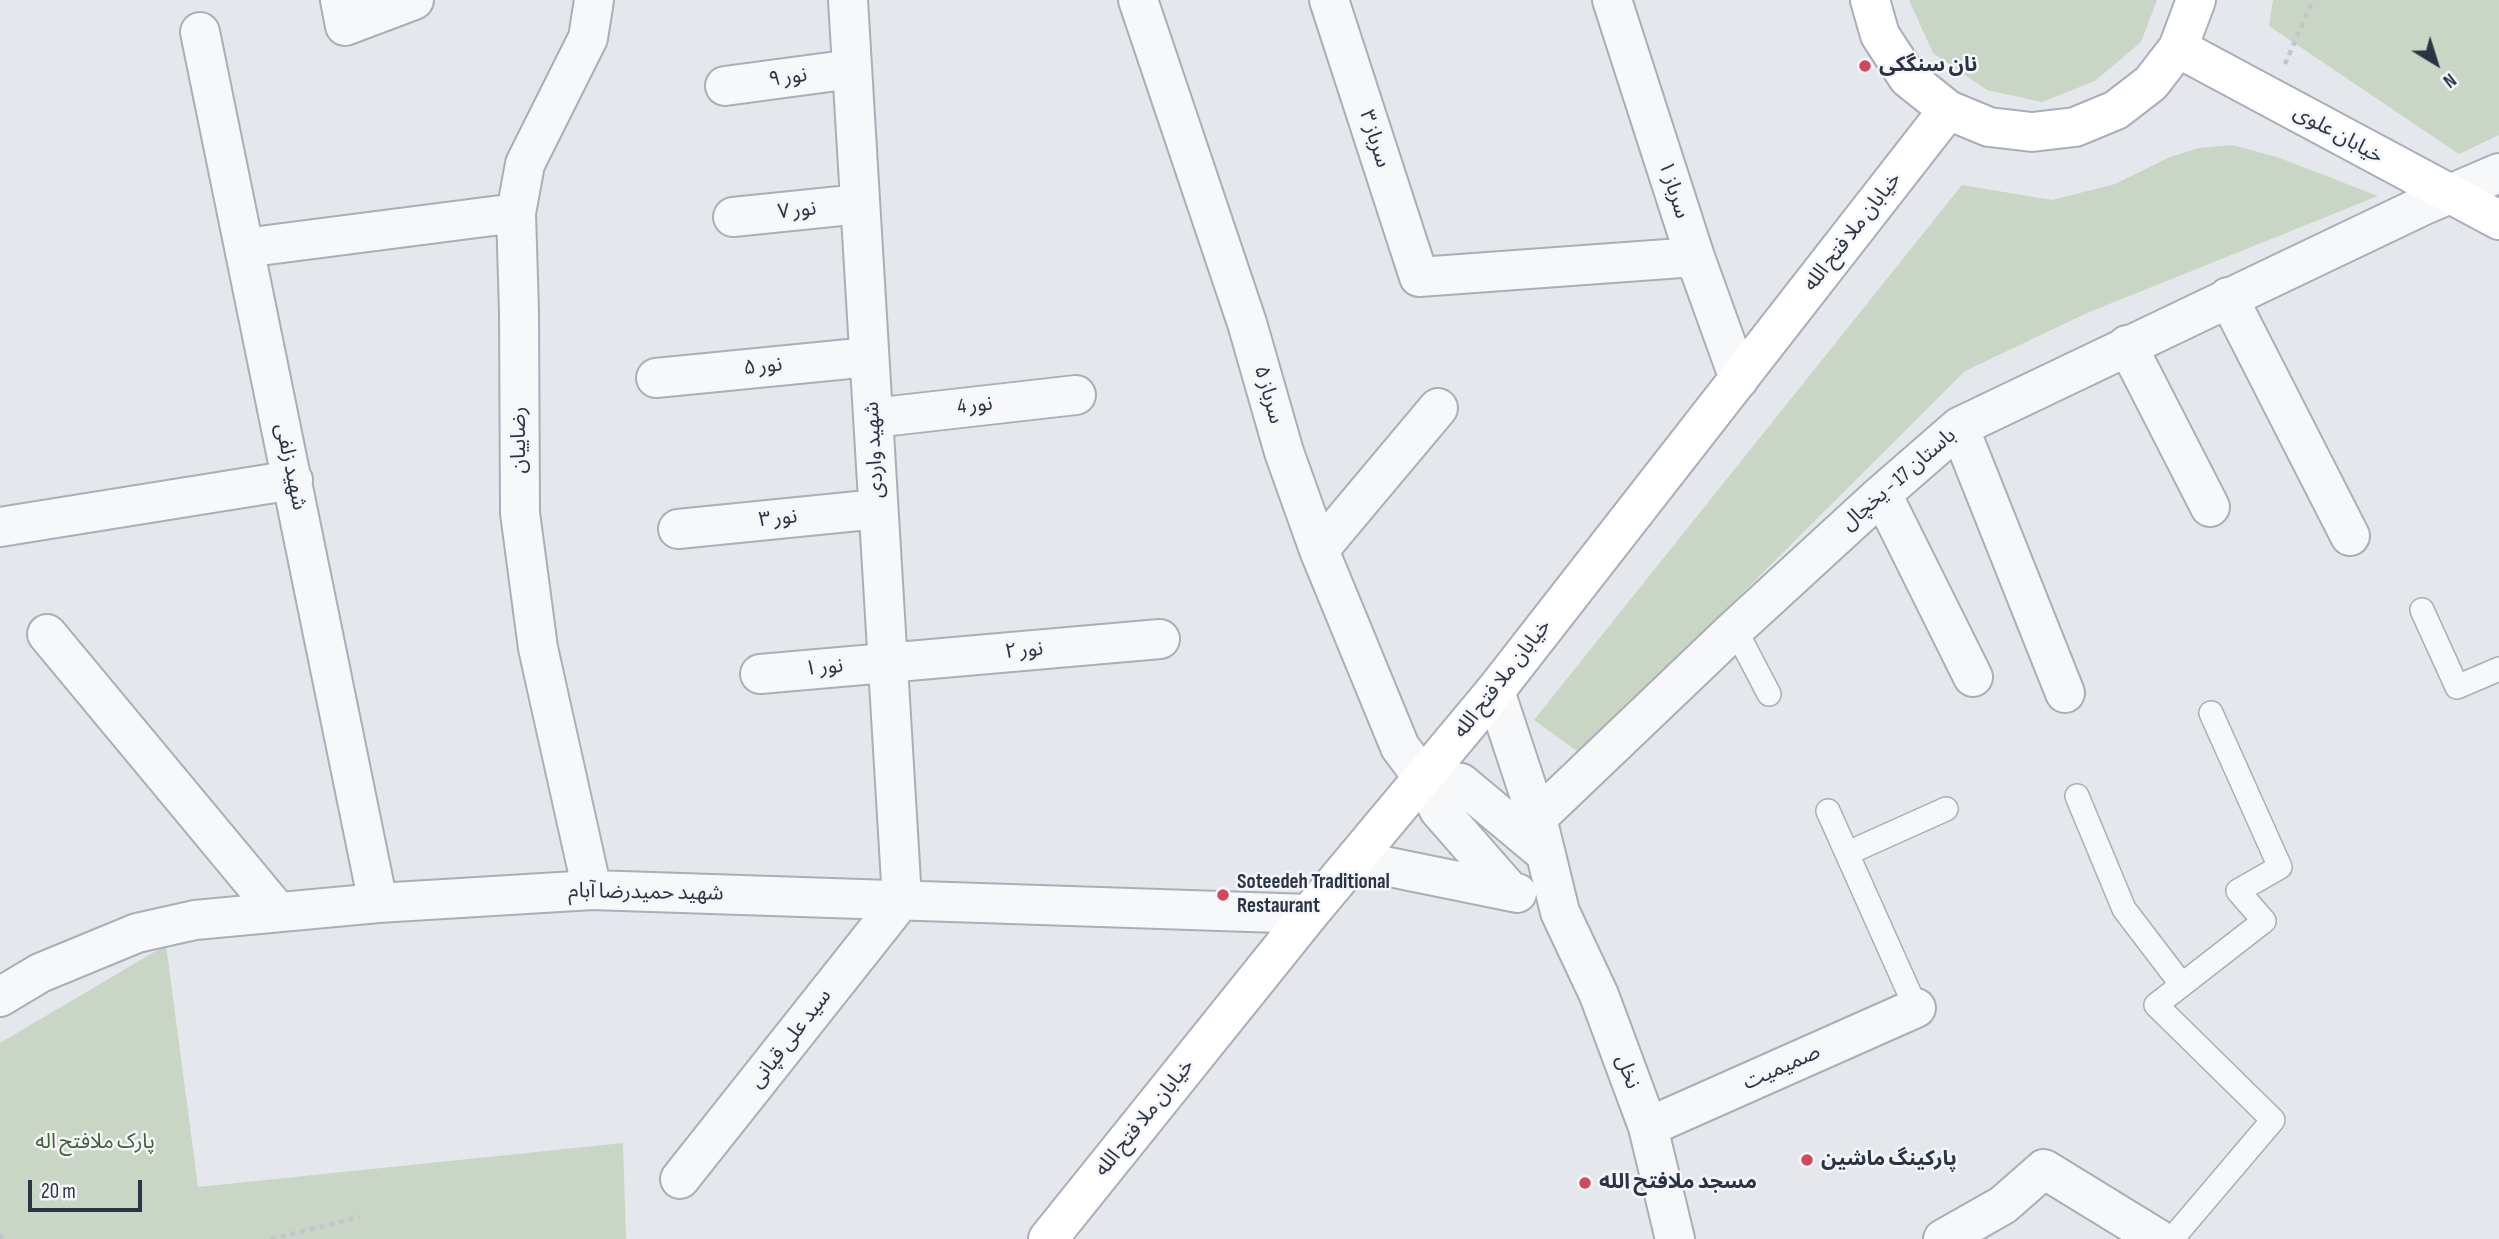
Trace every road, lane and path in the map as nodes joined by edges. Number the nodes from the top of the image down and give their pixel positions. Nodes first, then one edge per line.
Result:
1 (340, 0) edge
2 (414, 0) edge
3 (594, 0) edge
4 (848, 0) edge
5 (1138, 0) edge
6 (1329, 0) edge
7 (1612, 0) edge
8 (1870, 0) edge
9 (2196, 0) edge
10 (200, 32) dead end
11 (2178, 48) junction
12 (852, 69) junction
13 (725, 86) dead end
14 (1948, 110) junction
15 (2499, 173) edge
16 (2447, 194) junction
17 (860, 204) junction
18 (516, 213) junction
19 (733, 217) dead end
20 (2499, 220) edge
21 (244, 248) junction
22 (1695, 257) junction
23 (2228, 298) junction
24 (2127, 345) junction
25 (869, 357) junction
26 (656, 378) dead end
27 (1739, 379) junction
28 (1076, 395) dead end
29 (1438, 408) dead end
30 (873, 418) junction
31 (1959, 427) junction
32 (293, 480) junction
33 (1882, 494) junction
34 (2210, 507) dead end
35 (878, 509) junction
36 (0, 527) edge
37 (678, 529) dead end
38 (2350, 536) dead end
39 (1319, 550) junction
40 (2422, 610) dead end
41 (1735, 629) junction
42 (47, 634) dead end
43 (1160, 639) dead end
44 (888, 663) junction
45 (2499, 669) edge
46 (760, 674) dead end
47 (1973, 677) dead end
48 (1495, 691) junction
49 (2065, 693) dead end
50 (1769, 694) dead end
51 (2211, 713) dead end
52 (1423, 779) junction
53 (2077, 796) dead end
54 (1946, 809) dead end
55 (1828, 811) dead end
56 (1541, 836) junction
57 (1848, 853) junction
58 (1355, 860) junction
59 (592, 890) junction
60 (1510, 891) junction
61 (902, 899) junction
62 (378, 903) junction
63 (278, 912) junction
64 (1560, 912) junction
65 (1309, 914) junction
66 (2182, 985) junction
67 (0, 997) edge
68 (1916, 1008) joint
69 (1648, 1127) junction
70 (680, 1179) dead end
71 (360, 1217) dead end
72 (271, 1239) edge
73 (1048, 1239) edge
74 (1675, 1239) edge
75 (1943, 1239) edge
76 (2158, 1239) edge
77 (2172, 1239) edge

1 - 2 street
3 - 18 street, رضاییان
4 - 12 street, شهید واردی
5 - 39 street, سرباز ۵
6 - 22 street, سرباز ۳
7 - 22 street, سرباز ۱
8 - 14 main road
9 - 11 main road
10 - 21 street, شهید زلفی
11 - 14 main road
11 - 16 main road, خیابان علوی
12 - 13 street, نور ۹
12 - 17 street, شهید واردی
14 - 27 main road, خیابان ملا فتح الله
15 - 16 street, باستان 17 - یخچال
16 - 20 main road, خیابان علوی
16 - 23 street, باستان 17 - یخچال
17 - 19 street, نور ۷
17 - 25 street, شهید واردی
18 - 21 street
18 - 59 street, رضاییان
21 - 32 street, شهید زلفی
22 - 27 street, سرباز ۱
23 - 24 street, باستان 17 - یخچال
23 - 38 street
24 - 31 street, باستان 17 - یخچال
24 - 34 street
25 - 26 street, نور ۵
25 - 30 street, شهید واردی
27 - 48 main road, خیابان ملا فتح الله
28 - 30 street, نور 4
29 - 39 street
30 - 35 street, شهید واردی
31 - 33 street, باستان 17 - یخچال
31 - 49 street
32 - 36 street
32 - 62 street, شهید زلفی
33 - 41 street, باستان 17 - یخچال
33 - 47 street
35 - 37 street, نور ۳
35 - 44 street, شهید واردی
39 - 52 street, سرباز ۵
40 - 45 lane
41 - 50 lane
41 - 56 street, باستان 17 - یخچال
42 - 63 street
43 - 44 street, نور ۲
44 - 46 street, نور ۱
44 - 61 street, شهید واردی
48 - 52 main road, خیابان ملا فتح الله
48 - 56 street, نخل
51 - 66 lane
52 - 56 street
52 - 58 main road, خیابان ملا فتح الله
52 - 60 street, سرباز ۵
53 - 66 lane
54 - 57 lane
55 - 57 lane
56 - 64 street, نخل
57 - 68 lane
58 - 60 street
58 - 65 main road, خیابان ملا فتح الله
59 - 61 street, شهید حمیدرضا آبام
59 - 62 street, شهید حمیدرضا آبام
60 - 64 street
61 - 65 street, شهید حمیدرضا آبام
61 - 70 street, سید علی قپانی
62 - 63 street, شهید حمیدرضا آبام
63 - 67 street, شهید حمیدرضا آبام
64 - 69 street, نخل
65 - 73 main road, خیابان ملا فتح الله
66 - 77 lane
68 - 69 street, صمیمیت
69 - 74 street, نخل
71 - 72 path
75 - 76 street

